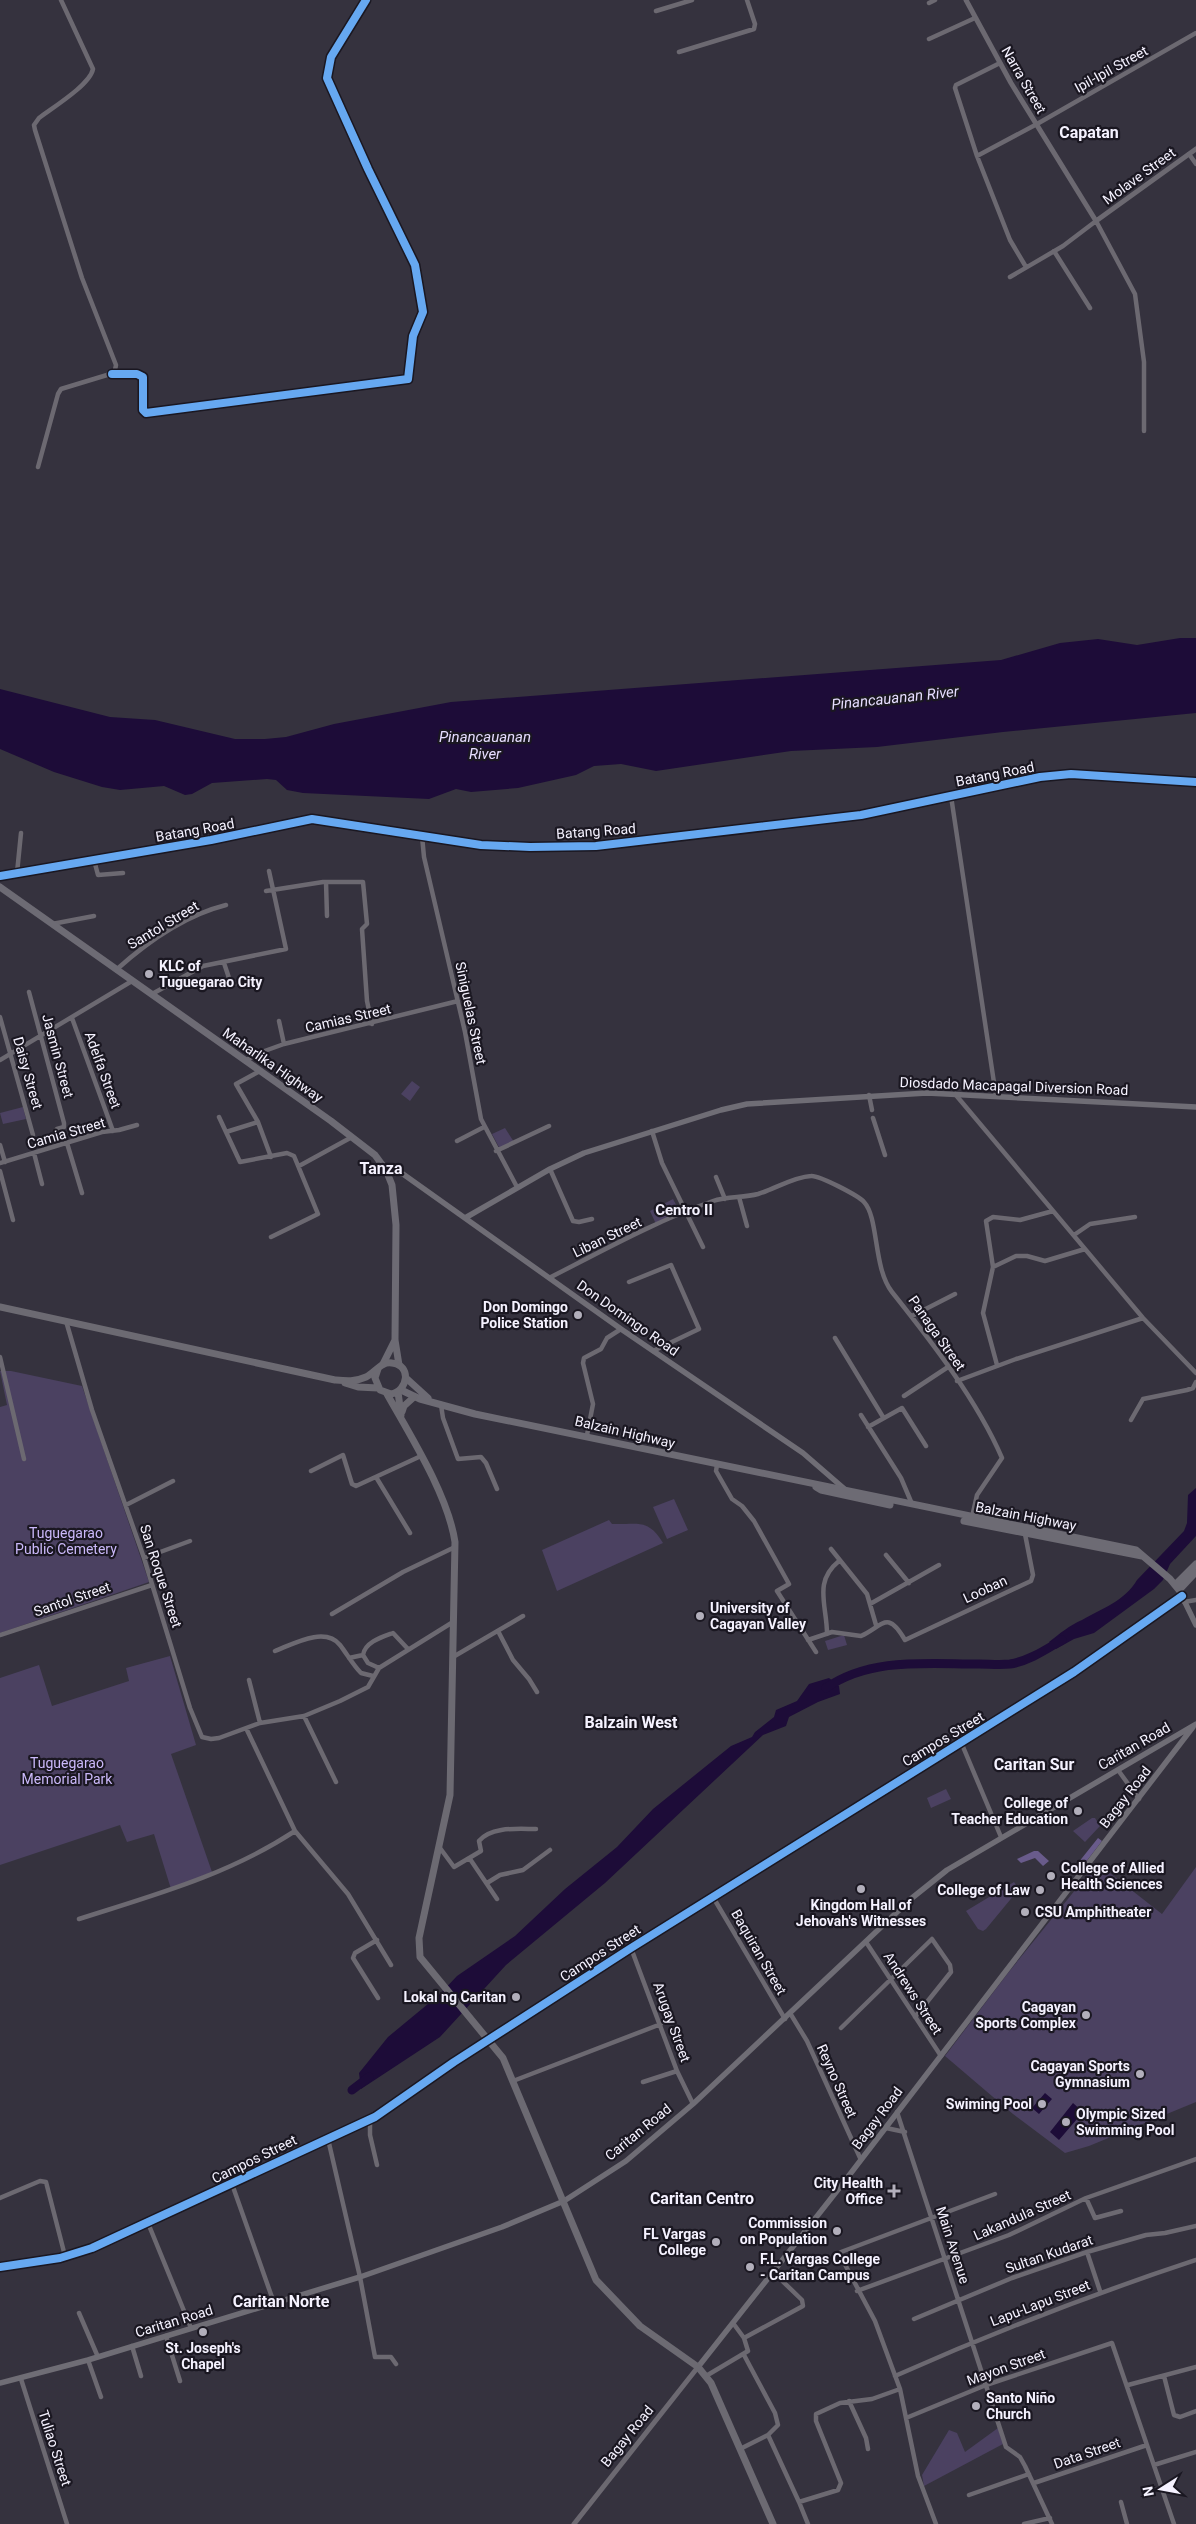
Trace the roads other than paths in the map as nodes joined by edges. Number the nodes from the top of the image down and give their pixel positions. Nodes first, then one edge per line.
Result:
1 (61, 0) edge
2 (366, 0) edge
3 (692, 0) edge
4 (748, 0) edge
5 (935, 0) edge
6 (966, 0) edge
7 (929, 4) dead end
8 (656, 11) dead end
9 (975, 18) junction
10 (1196, 33) edge
11 (929, 39) dead end
12 (679, 52) dead end
13 (1000, 63) junction
14 (1037, 124) junction
15 (1196, 149) edge
16 (1189, 154) junction
17 (978, 156) junction
18 (1196, 164) edge
19 (1096, 221) junction
20 (1054, 251) junction
21 (1026, 268) junction
22 (1010, 277) dead end
23 (1090, 308) dead end
24 (112, 374) junction
25 (1144, 430) dead end
26 (38, 467) dead end
27 (1196, 782) edge
28 (951, 796) junction
29 (21, 833) dead end
30 (422, 836) junction
31 (94, 860) junction
32 (269, 870) dead end
33 (17, 873) junction
34 (123, 874) dead end
35 (0, 876) edge
36 (326, 882) junction
37 (0, 887) edge
38 (274, 889) junction
39 (266, 891) dead end
40 (226, 905) dead end
41 (94, 916) dead end
42 (327, 916) dead end
43 (52, 924) junction
44 (224, 963) junction
45 (116, 970) junction
46 (258, 980) dead end
47 (132, 981) junction
48 (29, 992) dead end
49 (151, 995) junction
50 (458, 1002) junction
51 (0, 1017) edge
52 (72, 1018) junction
53 (279, 1021) dead end
54 (372, 1024) junction
55 (40, 1034) junction
56 (284, 1044) junction
57 (11, 1053) junction
58 (0, 1060) edge
59 (245, 1060) junction
60 (260, 1071) junction
61 (955, 1094) junction
62 (870, 1095) junction
63 (996, 1096) junction
64 (1196, 1107) edge
65 (872, 1110) dead end
66 (219, 1117) dead end
67 (873, 1118) dead end
68 (258, 1122) junction
69 (137, 1125) dead end
70 (484, 1126) junction
71 (548, 1126) dead end
72 (57, 1129) dead end
73 (113, 1131) junction
74 (652, 1131) junction
75 (226, 1132) junction
76 (33, 1135) dead end
77 (352, 1137) junction
78 (457, 1141) dead end
79 (67, 1143) junction
80 (0, 1145) edge
81 (496, 1151) junction
82 (34, 1153) junction
83 (885, 1155) dead end
84 (271, 1157) junction
85 (2, 1163) edge
86 (299, 1166) junction
87 (550, 1169) junction
88 (386, 1170) junction
89 (0, 1171) edge
90 (818, 1176) joint
91 (716, 1178) dead end
92 (42, 1184) dead end
93 (517, 1187) junction
94 (82, 1193) dead end
95 (725, 1198) junction
96 (739, 1198) junction
97 (1054, 1211) junction
98 (686, 1212) junction
99 (1135, 1217) dead end
100 (465, 1218) junction
101 (592, 1219) dead end
102 (13, 1220) dead end
103 (747, 1226) dead end
104 (1074, 1235) junction
105 (271, 1237) dead end
106 (703, 1248) dead end
107 (1085, 1249) junction
108 (993, 1267) junction
109 (549, 1278) junction
110 (629, 1282) dead end
111 (955, 1294) dead end
112 (0, 1307) edge
113 (912, 1316) junction
114 (1143, 1318) junction
115 (66, 1321) junction
116 (621, 1329) junction
117 (835, 1338) dead end
118 (395, 1340) junction
119 (653, 1351) junction
120 (0, 1357) edge
121 (399, 1365) junction
122 (997, 1365) junction
123 (380, 1366) junction
124 (948, 1367) junction
125 (1196, 1373) edge
126 (406, 1378) junction
127 (335, 1380) junction
128 (957, 1381) junction
129 (1196, 1382) edge
130 (378, 1388) junction
131 (400, 1391) junction
132 (387, 1394) junction
133 (904, 1396) dead end
134 (414, 1397) junction
135 (433, 1401) junction
136 (441, 1404) junction
137 (401, 1415) junction
138 (861, 1415) dead end
139 (883, 1417) junction
140 (1131, 1420) dead end
141 (868, 1427) junction
142 (587, 1435) junction
143 (926, 1446) dead end
144 (421, 1456) junction
145 (24, 1459) dead end
146 (717, 1464) junction
147 (311, 1471) dead end
148 (376, 1477) junction
149 (173, 1481) dead end
150 (497, 1489) dead end
151 (848, 1494) junction
152 (126, 1504) junction
153 (912, 1505) junction
154 (972, 1518) junction
155 (410, 1533) dead end
156 (1025, 1534) junction
157 (190, 1541) dead end
158 (455, 1547) junction
159 (831, 1548) dead end
160 (886, 1555) dead end
161 (1145, 1557) junction
162 (144, 1558) junction
163 (839, 1561) junction
164 (1196, 1564) edge
165 (939, 1565) dead end
166 (1196, 1572) edge
167 (909, 1583) junction
168 (152, 1584) junction
169 (1178, 1590) junction
170 (1196, 1600) edge
171 (870, 1604) junction
172 (332, 1614) dead end
173 (523, 1616) dead end
174 (452, 1622) junction
175 (876, 1625) junction
176 (1196, 1625) edge
177 (498, 1631) junction
178 (827, 1634) junction
179 (0, 1636) edge
180 (808, 1640) junction
181 (408, 1649) junction
182 (276, 1651) dead end
183 (816, 1652) dead end
184 (362, 1655) junction
185 (349, 1658) junction
186 (452, 1658) junction
187 (378, 1668) junction
188 (373, 1676) junction
189 (249, 1680) dead end
190 (537, 1692) dead end
191 (304, 1716) junction
192 (260, 1723) junction
193 (1196, 1724) edge
194 (246, 1728) junction
195 (961, 1742) junction
196 (1118, 1770) junction
197 (336, 1782) dead end
198 (1139, 1799) junction
199 (536, 1829) dead end
200 (295, 1831) junction
201 (1000, 1837) junction
202 (440, 1848) junction
203 (550, 1850) dead end
204 (470, 1858) junction
205 (486, 1883) junction
206 (713, 1897) junction
207 (497, 1899) dead end
208 (79, 1919) dead end
209 (377, 1940) junction
210 (866, 1942) junction
211 (631, 1948) junction
212 (391, 1965) dead end
213 (891, 1980) junction
214 (378, 1998) dead end
215 (790, 2013) junction
216 (915, 2017) junction
217 (785, 2018) junction
218 (661, 2024) junction
219 (841, 2028) dead end
220 (490, 2039) junction
221 (941, 2056) junction
222 (677, 2070) junction
223 (514, 2081) junction
224 (643, 2082) dead end
225 (693, 2104) junction
226 (898, 2112) junction
227 (370, 2120) junction
228 (886, 2128) junction
229 (904, 2132) junction
230 (328, 2139) junction
231 (1196, 2158) edge
232 (861, 2160) junction
233 (377, 2165) dead end
234 (232, 2184) junction
235 (995, 2194) dead end
236 (0, 2198) edge
237 (1086, 2198) junction
238 (564, 2201) junction
239 (1121, 2210) dead end
240 (932, 2218) junction
241 (148, 2223) junction
242 (1196, 2226) edge
243 (1087, 2252) junction
244 (65, 2256) junction
245 (946, 2259) junction
246 (1196, 2260) edge
247 (0, 2267) edge
248 (773, 2272) junction
249 (360, 2277) junction
250 (858, 2291) junction
251 (1100, 2291) junction
252 (960, 2301) junction
253 (274, 2303) junction
254 (79, 2313) dead end
255 (914, 2320) dead end
256 (733, 2323) junction
257 (191, 2328) junction
258 (166, 2336) junction
259 (744, 2338) junction
260 (973, 2341) junction
261 (132, 2346) junction
262 (744, 2355) junction
263 (98, 2357) junction
264 (88, 2360) junction
265 (396, 2364) dead end
266 (698, 2367) junction
267 (1196, 2367) edge
268 (141, 2376) dead end
269 (706, 2376) junction
270 (895, 2376) junction
271 (1164, 2376) junction
272 (21, 2379) junction
273 (180, 2381) dead end
274 (0, 2383) edge
275 (986, 2385) junction
276 (1128, 2385) junction
277 (900, 2389) junction
278 (101, 2397) dead end
279 (849, 2402) junction
280 (1196, 2411) edge
281 (906, 2418) junction
282 (768, 2435) junction
283 (1147, 2444) junction
284 (740, 2449) junction
285 (868, 2449) dead end
286 (1196, 2452) edge
287 (1154, 2465) junction
288 (1029, 2474) junction
289 (1034, 2483) junction
290 (968, 2495) dead end
291 (799, 2502) junction
292 (1121, 2502) dead end
293 (1050, 2518) junction
294 (67, 2524) edge
295 (574, 2524) edge
296 (773, 2524) edge
297 (808, 2524) edge
298 (934, 2524) edge
299 (1024, 2524) edge
300 (1052, 2524) edge
301 (1127, 2524) edge
302 (1174, 2524) edge

1 - 24 street
2 - 24 street
3 - 8 street
4 - 12 street
5 - 7 street
6 - 9 street, Narra Street
9 - 11 street
9 - 13 street, Narra Street
10 - 14 street, Ipil-Ipil Street
13 - 14 street, Narra Street
13 - 17 street
14 - 17 street, Ipil-Ipil Street
14 - 19 street, Narra Street
15 - 16 street, Molave Street
16 - 18 street
16 - 19 street, Molave Street
17 - 21 street
19 - 20 street
19 - 25 street
20 - 21 street
20 - 23 street
21 - 22 street
24 - 26 street
27 - 28 street, Batang Road
28 - 30 street, Batang Road
28 - 63 street
29 - 33 street
30 - 31 street, Batang Road
30 - 50 street, Siniguelas Street
31 - 33 street, Batang Road
31 - 34 street
32 - 38 street
33 - 35 street, Batang Road
36 - 38 street
36 - 42 street
36 - 54 street
37 - 43 main road, Maharlika Highway
38 - 39 street
38 - 44 street
40 - 45 street, Santol Street
41 - 43 street
43 - 45 main road, Maharlika Highway
44 - 46 street
44 - 49 street
45 - 47 main road, Maharlika Highway
47 - 49 main road, Maharlika Highway
47 - 52 street
48 - 55 street, Jasmin Street
49 - 59 main road, Maharlika Highway
50 - 54 street, Camias Street
50 - 70 street, Siniguelas Street
51 - 57 street, Daisy Street
52 - 55 street
52 - 73 street, Adelfa Street
53 - 56 street
54 - 56 street, Camias Street
55 - 57 street
55 - 72 street, Jasmin Street
56 - 59 street, Camias Street
57 - 58 street
57 - 76 street, Daisy Street
59 - 60 main road, Maharlika Highway
60 - 68 street
60 - 77 main road, Maharlika Highway
61 - 62 main road, Diosdado Macapagal Diversion Road
61 - 63 main road, Diosdado Macapagal Diversion Road
61 - 97 street
62 - 65 street
62 - 74 main road, Diosdado Macapagal Diversion Road
63 - 64 main road, Diosdado Macapagal Diversion Road
66 - 75 street
67 - 83 street
68 - 75 street
68 - 84 street
69 - 73 street, Camia Street
70 - 78 street
70 - 81 street, Siniguelas Street
71 - 81 street
73 - 79 street, Camia Street
74 - 87 main road, Diosdado Macapagal Diversion Road
74 - 98 street
75 - 84 street
77 - 86 street
77 - 88 main road, Maharlika Highway
79 - 82 street, Camia Street
79 - 94 street
80 - 85 street
81 - 93 street, Siniguelas Street
82 - 85 street, Camia Street
82 - 92 street
84 - 86 street
86 - 105 street
87 - 93 main road, Diosdado Macapagal Diversion Road
87 - 101 street
88 - 100 main road, Don Domingo Road
88 - 118 main road, Maharlika Highway
89 - 102 street
90 - 96 street, Liban Street
90 - 113 street, Panaga Street
91 - 95 street
93 - 100 main road, Diosdado Macapagal Diversion Road
95 - 96 street, Liban Street
95 - 98 street, Liban Street
96 - 103 street
97 - 104 street
97 - 108 street
98 - 106 street
98 - 109 street, Liban Street
99 - 104 street
100 - 109 main road, Don Domingo Road
104 - 107 street
107 - 108 street
107 - 114 street
108 - 122 street
109 - 116 main road, Don Domingo Road
110 - 119 street
111 - 113 street
112 - 115 highway
113 - 124 street, Panaga Street
114 - 122 street
114 - 125 street
115 - 127 highway
115 - 152 street, San Roque Street
116 - 119 main road, Don Domingo Road
116 - 142 street
117 - 139 street
118 - 121 main road, Maharlika Highway
118 - 123 main road, Maharlika Highway
119 - 151 main road, Don Domingo Road
120 - 145 street
121 - 123 highway
121 - 126 highway
122 - 128 street
123 - 127 highway
123 - 130 highway
124 - 128 street, Panaga Street
124 - 133 street
126 - 131 highway
126 - 135 main road
127 - 130 highway
128 - 154 street, Panaga Street
129 - 140 street
130 - 132 highway
131 - 132 highway
131 - 134 main road
131 - 137 highway
132 - 137 highway
134 - 135 main road
134 - 137 highway
135 - 136 main road, Balzain Highway
136 - 142 main road, Balzain Highway
136 - 150 street
137 - 144 highway
138 - 141 street
139 - 141 street
139 - 143 street
141 - 153 street
142 - 146 main road, Balzain Highway
144 - 148 street
144 - 158 highway
146 - 151 main road, Balzain Highway
146 - 180 street
147 - 148 street
148 - 155 street
149 - 152 street
151 - 153 main road, Balzain Highway
151 - 156 main road, Balzain Highway
152 - 162 street, San Roque Street
153 - 154 main road, Balzain Highway
154 - 161 main road, Balzain Highway
156 - 161 main road, Balzain Highway
156 - 175 street, Looban
157 - 162 street
158 - 172 street
158 - 174 highway
159 - 163 street
160 - 167 street
161 - 169 main road, Balzain Highway
162 - 168 street, San Roque Street
163 - 171 street
163 - 178 street
164 - 169 main road
165 - 167 street
166 - 169 main road
167 - 171 street
168 - 179 street, Santol Street
168 - 194 street, San Roque Street
169 - 170 street
169 - 176 main road
169 - 195 street, Campos Street
171 - 175 street
173 - 177 street
174 - 181 street
174 - 186 highway
175 - 178 street
177 - 186 street
177 - 190 street
178 - 180 street
180 - 183 street
181 - 184 street
181 - 187 street
182 - 185 street
184 - 185 street
184 - 187 street
185 - 188 street
186 - 202 highway
187 - 188 street, San Roque Street
188 - 191 street, San Roque Street
189 - 192 street
191 - 192 street, San Roque Street
191 - 197 street
192 - 194 street, San Roque Street
193 - 196 main road, Caritan Road
193 - 198 main road, Bagay Road
194 - 200 street
195 - 201 street
195 - 206 street, Campos Street
196 - 198 street
196 - 201 main road, Caritan Road
198 - 221 main road, Bagay Road
199 - 204 street
200 - 208 street
200 - 209 street
201 - 210 main road, Caritan Road
202 - 204 street
202 - 220 highway
203 - 205 street
204 - 205 street
205 - 207 street
206 - 211 street, Campos Street
206 - 217 street, Baquiran Street
209 - 212 street
209 - 214 street
210 - 213 street, Andrews Street
210 - 215 main road, Caritan Road
211 - 218 street, Arugay Street
211 - 220 street, Campos Street
213 - 216 street, Andrews Street
213 - 216 street
213 - 219 street
215 - 217 main road, Caritan Road
215 - 232 street, Reyno Street
216 - 221 street, Andrews Street
217 - 225 main road, Caritan Road
218 - 222 street, Arugay Street
218 - 223 street
220 - 223 highway
220 - 227 street, Campos Street
221 - 226 main road, Bagay Road
222 - 224 street
222 - 225 street, Arugay Street
223 - 238 highway
225 - 238 main road, Caritan Road
226 - 228 main road, Bagay Road
226 - 229 street, Main Avenue
227 - 230 street, Campos Street
227 - 233 street
228 - 229 street
228 - 232 main road, Bagay Road
229 - 240 street, Main Avenue
230 - 234 street, Campos Street
230 - 249 street
231 - 237 street, Lakandula Street
232 - 248 main road, Bagay Road
234 - 241 street, Campos Street
234 - 253 street
235 - 240 street
236 - 244 street
237 - 239 street
237 - 245 street, Lakandula Street
238 - 249 main road, Caritan Road
238 - 266 highway
240 - 245 street, Main Avenue
240 - 250 street
241 - 244 street, Campos Street
241 - 257 street
242 - 243 street, Sultan Kudarat
243 - 251 street
243 - 252 street, Sultan Kudarat
244 - 247 street, Campos Street
245 - 250 street, Lakandula Street
245 - 252 street, Main Avenue
246 - 251 street, Lapu-Lapu Street
248 - 256 main road, Bagay Road
248 - 259 street
249 - 253 main road, Caritan Road
249 - 265 street
250 - 270 street
251 - 260 street, Lapu-Lapu Street
252 - 255 street, Sultan Kudarat
252 - 260 street, Main Avenue
253 - 257 main road, Caritan Road
254 - 263 street
256 - 259 street
256 - 266 main road, Bagay Road
257 - 258 main road, Caritan Road
258 - 261 main road, Caritan Road
258 - 273 street
259 - 262 street
260 - 270 street, Lapu-Lapu Street
260 - 275 street, Main Avenue
261 - 263 main road, Caritan Road
261 - 268 street
262 - 269 street
262 - 282 street
263 - 264 main road, Caritan Road
264 - 272 main road, Caritan Road
264 - 278 street
266 - 269 highway
266 - 295 street, Bagay Road
267 - 271 street
269 - 284 highway
270 - 277 street
271 - 276 street
271 - 280 street
272 - 274 main road, Caritan Road
272 - 294 street, Tuliao Street
275 - 276 street, Mayon Street
275 - 281 street, Mayon Street
275 - 288 street, Main Avenue
276 - 283 street
277 - 279 street
277 - 281 street
279 - 285 street
279 - 291 street
281 - 298 street
282 - 284 street
282 - 291 street
283 - 287 street
283 - 289 street, Data Street
284 - 296 highway
286 - 287 street
287 - 302 street
288 - 289 street, Main Avenue
288 - 290 street
289 - 293 street, Main Avenue
291 - 297 street
292 - 301 street
293 - 299 street
293 - 300 street, Main Avenue

